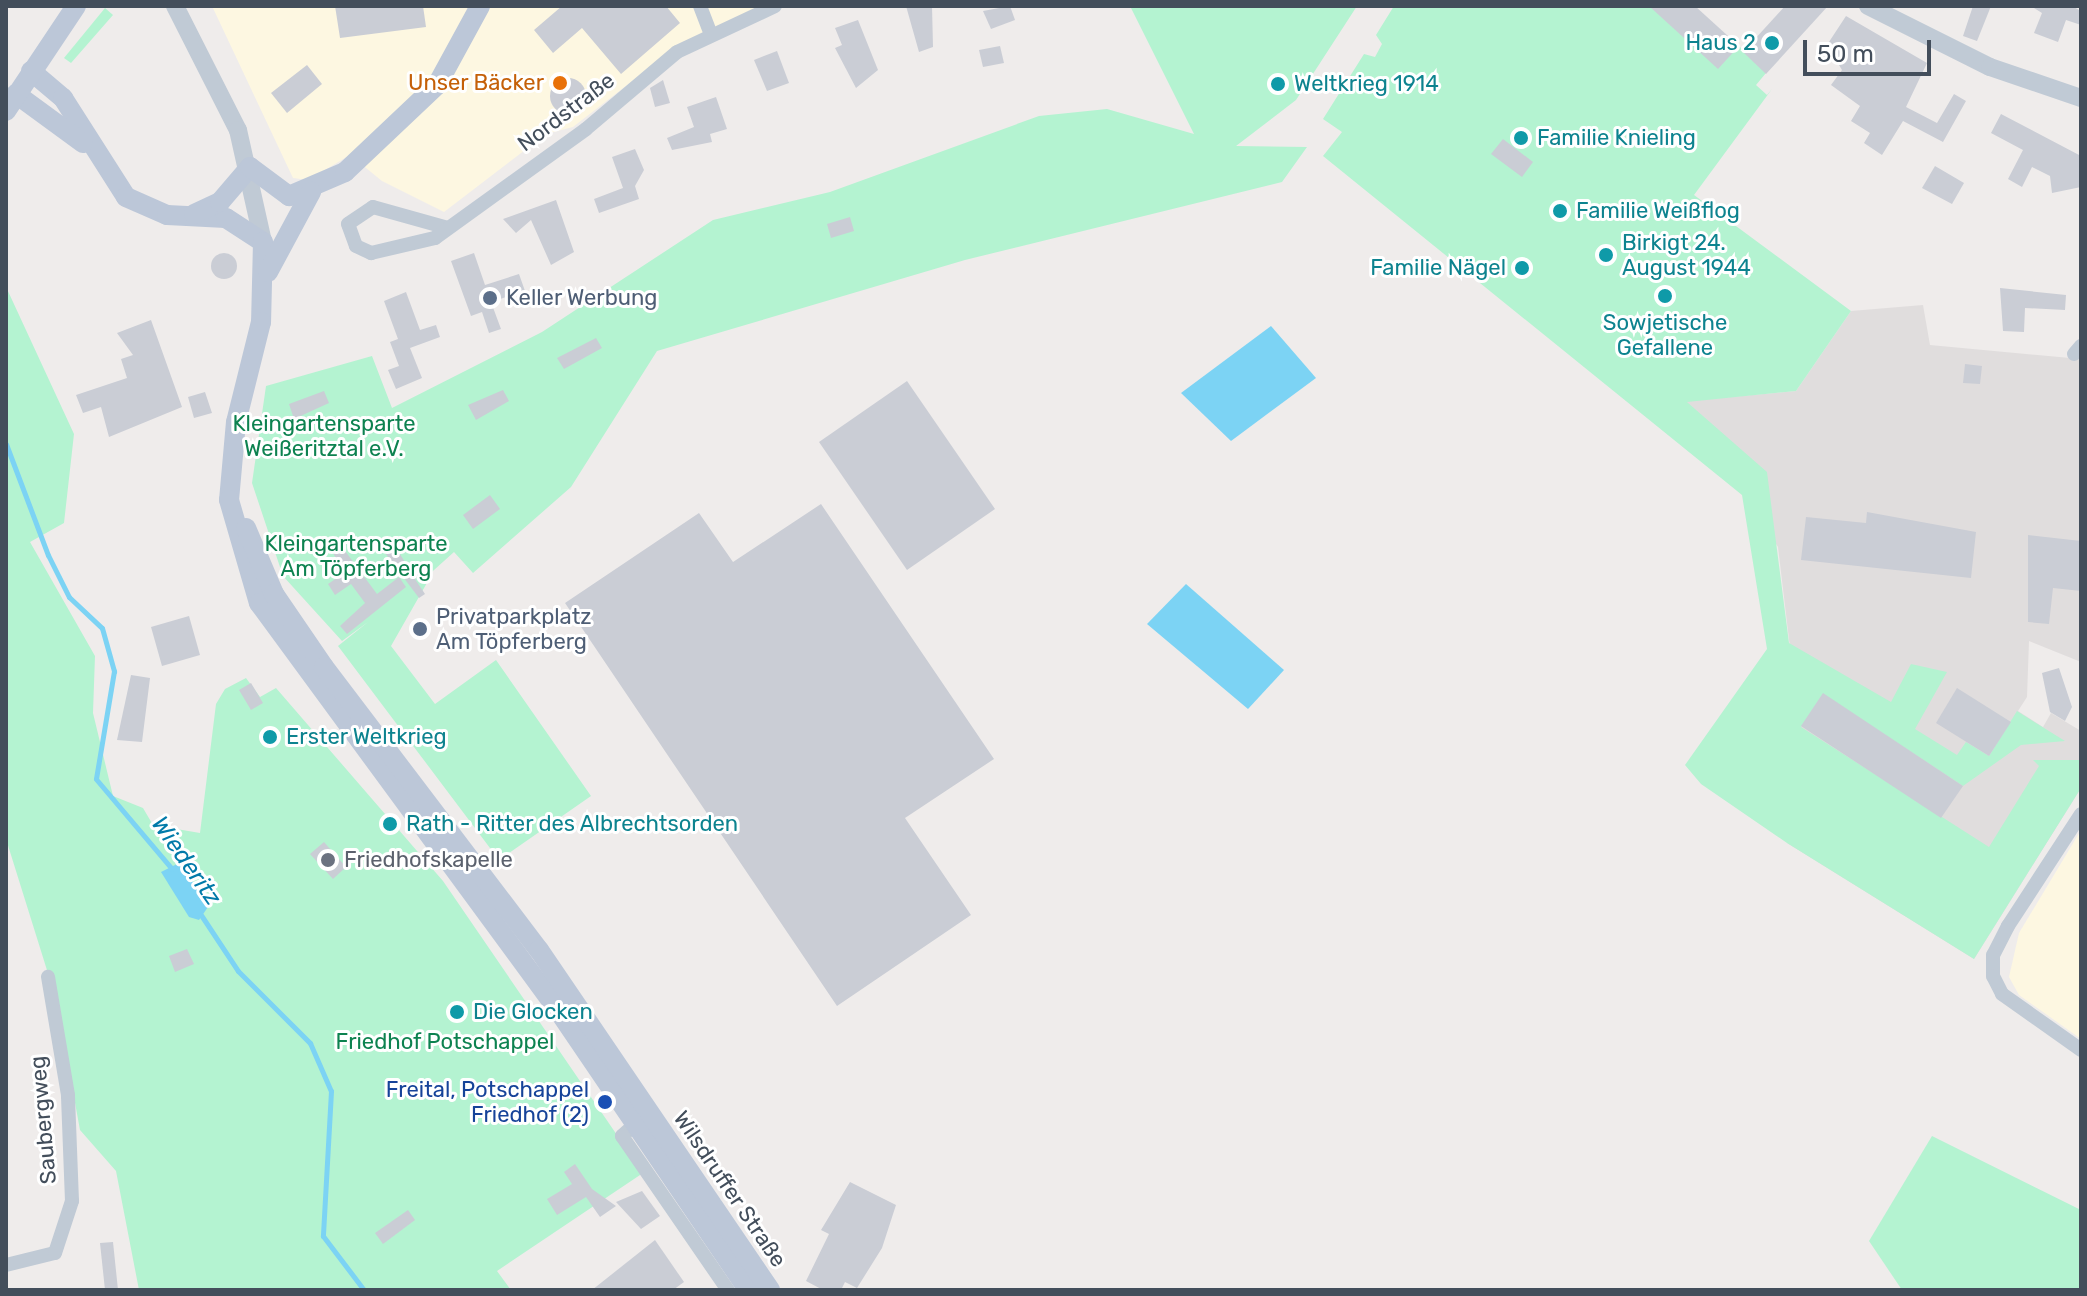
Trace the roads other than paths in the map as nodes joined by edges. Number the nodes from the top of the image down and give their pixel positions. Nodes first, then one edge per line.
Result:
1 (76, 6) edge
2 (175, 6) edge
3 (473, 6) edge
4 (480, 6) edge
5 (700, 6) edge
6 (775, 6) edge
7 (1868, 6) edge
8 (468, 30) junction
9 (711, 34) junction
10 (31, 71) junction
11 (2081, 98) edge
12 (11, 103) edge
13 (92, 151) junction
14 (250, 167) junction
15 (311, 192) junction
16 (187, 217) junction
17 (448, 228) junction
18 (263, 242) junction
19 (264, 279) junction
20 (2081, 814) edge
21 (48, 977) dead end
22 (2081, 1050) edge
23 (642, 1118) junction
24 (6, 1265) edge
25 (728, 1290) edge
26 (748, 1290) edge
27 (770, 1290) edge

1 - 10 main road
2 - 14 street, Wilsdruffer Straße
3 - 8 main road, Wilsdruffer Straße
4 - 8 main road, Wilsdruffer Straße
5 - 9 street
6 - 9 street, Nordstraße
7 - 11 street
8 - 15 main road, Wilsdruffer Straße
9 - 17 street, Nordstraße
10 - 12 main road
10 - 13 main road
12 - 13 main road
13 - 16 main road
14 - 15 main road
14 - 16 main road
14 - 18 street, Wilsdruffer Straße
15 - 19 main road, Wilsdruffer Straße
16 - 18 main road
17 - 17 street, Nordstraße
18 - 19 main road, Wilsdruffer Straße
19 - 23 main road, Wilsdruffer Straße
20 - 22 street
21 - 24 street, Saubergweg
23 - 25 street
23 - 26 main road, Wilsdruffer Straße
23 - 27 main road, Wilsdruffer Straße

